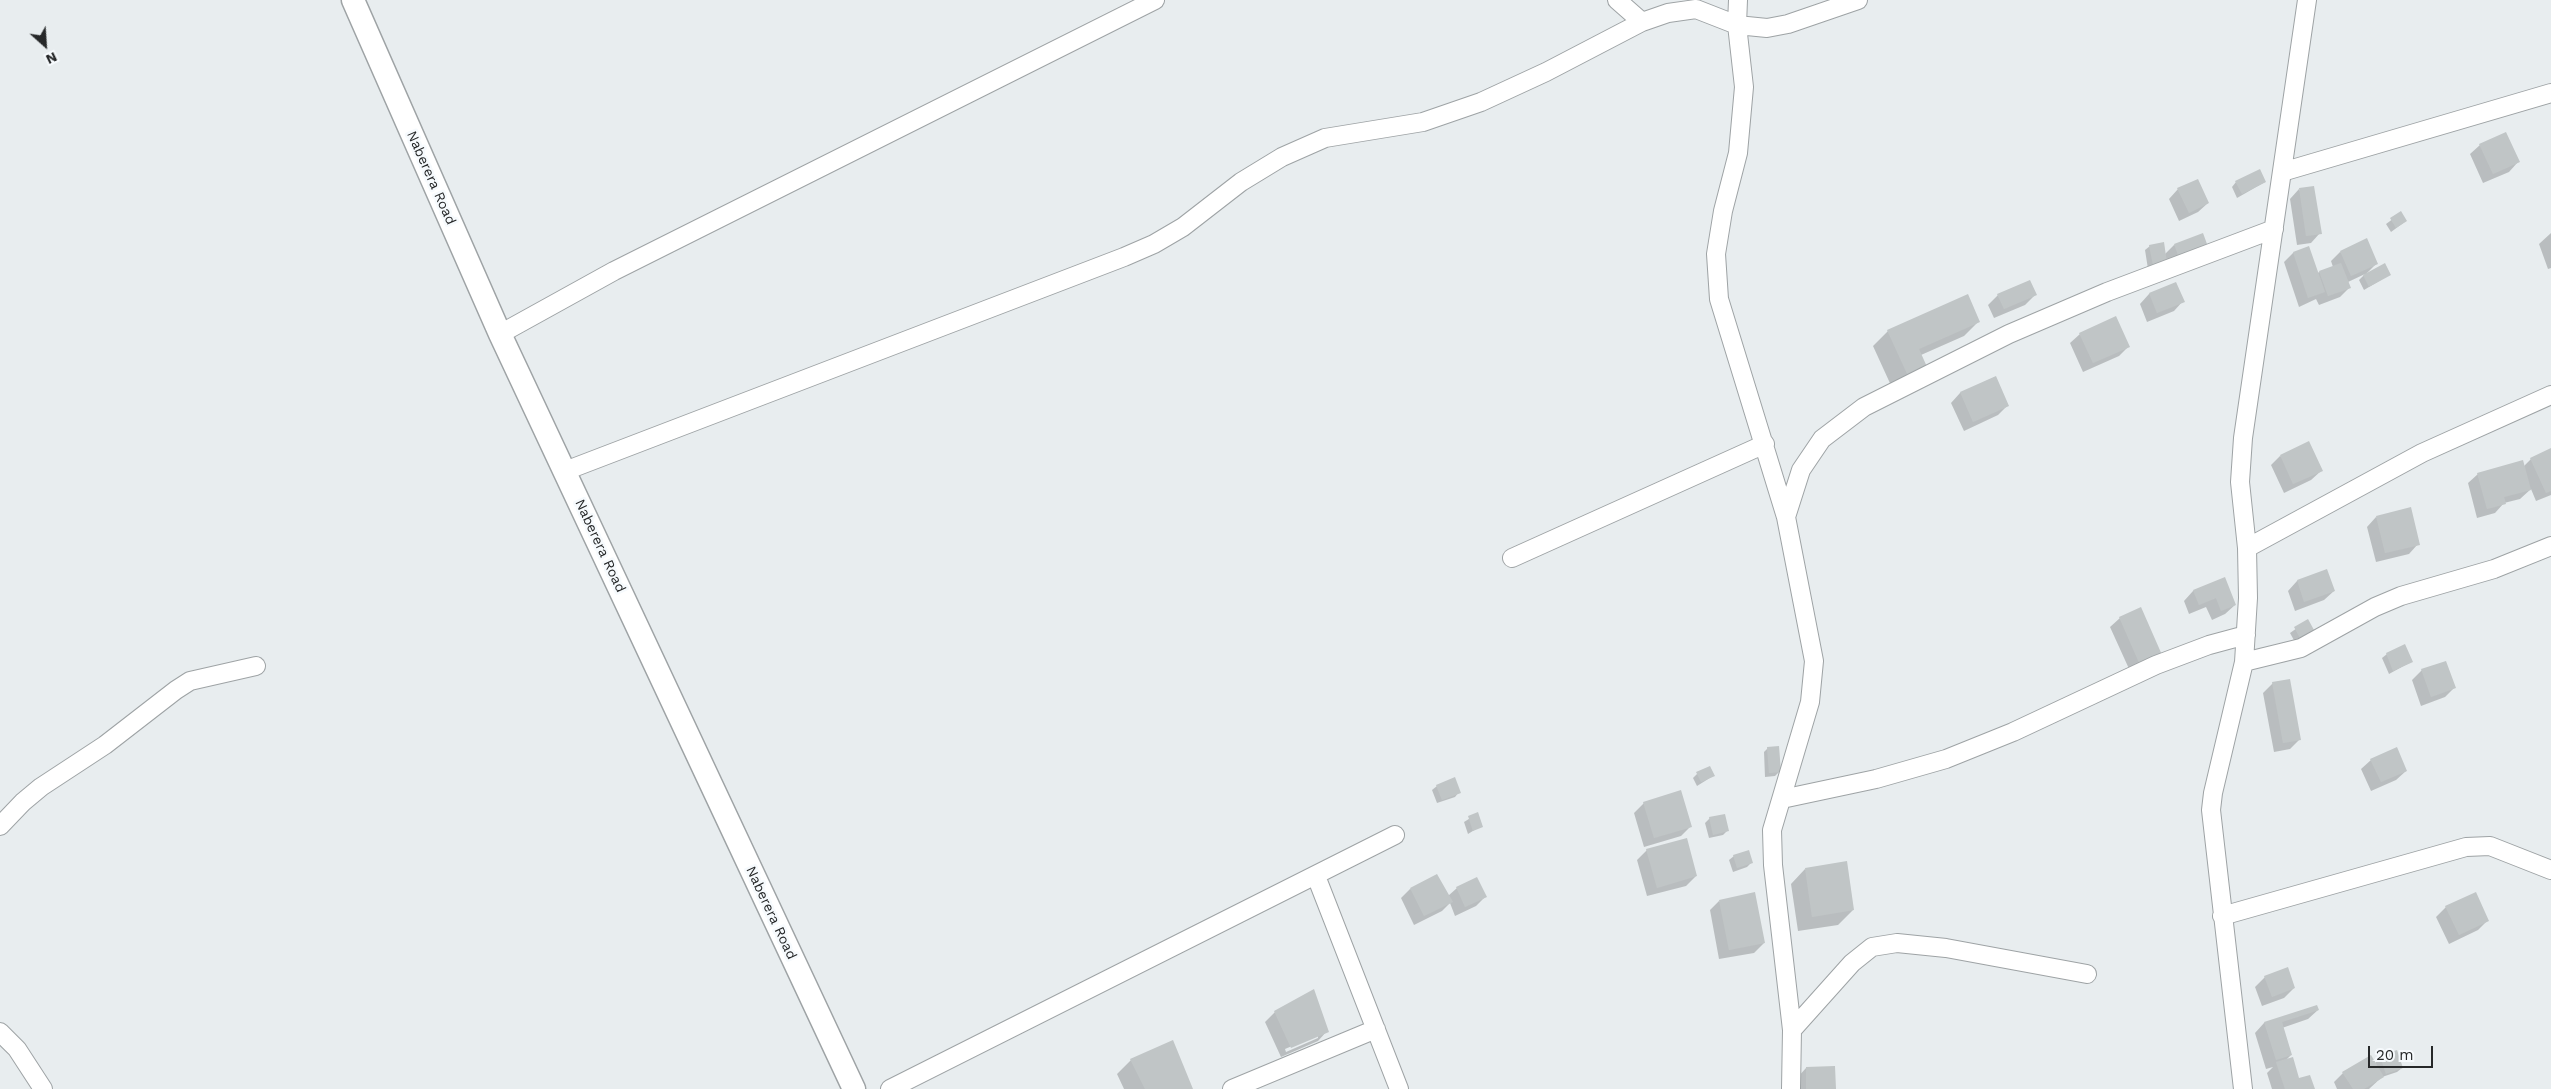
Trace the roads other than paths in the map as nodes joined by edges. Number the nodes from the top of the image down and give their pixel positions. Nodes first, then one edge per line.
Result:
1 (353, 0) edge
2 (1155, 0) edge
3 (1618, 0) edge
4 (1738, 0) edge
5 (1858, 0) edge
6 (2307, 0) edge
7 (1642, 22) junction
8 (1737, 24) junction
9 (2551, 93) edge
10 (2282, 172) junction
11 (2274, 229) junction
12 (500, 334) junction
13 (2551, 395) edge
14 (1765, 444) junction
15 (565, 471) junction
16 (1786, 517) junction
17 (2551, 546) edge
18 (2247, 548) junction
19 (1512, 558) dead end
20 (2246, 635) junction
21 (2244, 662) junction
22 (256, 666) dead end
23 (1782, 799) junction
24 (0, 826) edge
25 (1395, 835) dead end
26 (2551, 870) edge
27 (1316, 876) junction
28 (2222, 916) junction
29 (2086, 974) dead end
30 (1376, 1029) junction
31 (1792, 1030) junction
32 (0, 1032) edge
33 (43, 1089) edge
34 (854, 1089) edge
35 (890, 1089) edge
36 (1232, 1089) edge
37 (1399, 1089) edge
38 (1792, 1089) edge
39 (2242, 1089) edge

1 - 12 street, Naberera Road
2 - 12 street
3 - 7 street
4 - 8 street
5 - 8 street
6 - 10 street
7 - 8 street
7 - 15 street
8 - 14 street
9 - 10 street
10 - 11 street
11 - 16 street
11 - 18 street
12 - 15 street, Naberera Road
13 - 18 street
14 - 16 street
14 - 19 street
15 - 34 street, Naberera Road
16 - 23 street
17 - 21 street
18 - 20 street
20 - 21 street
20 - 23 street
21 - 28 street
22 - 24 street
23 - 31 street
25 - 27 street
26 - 28 street
27 - 30 street
27 - 35 street
28 - 39 street
29 - 31 street
30 - 36 street
30 - 37 street
31 - 38 street
32 - 33 street

